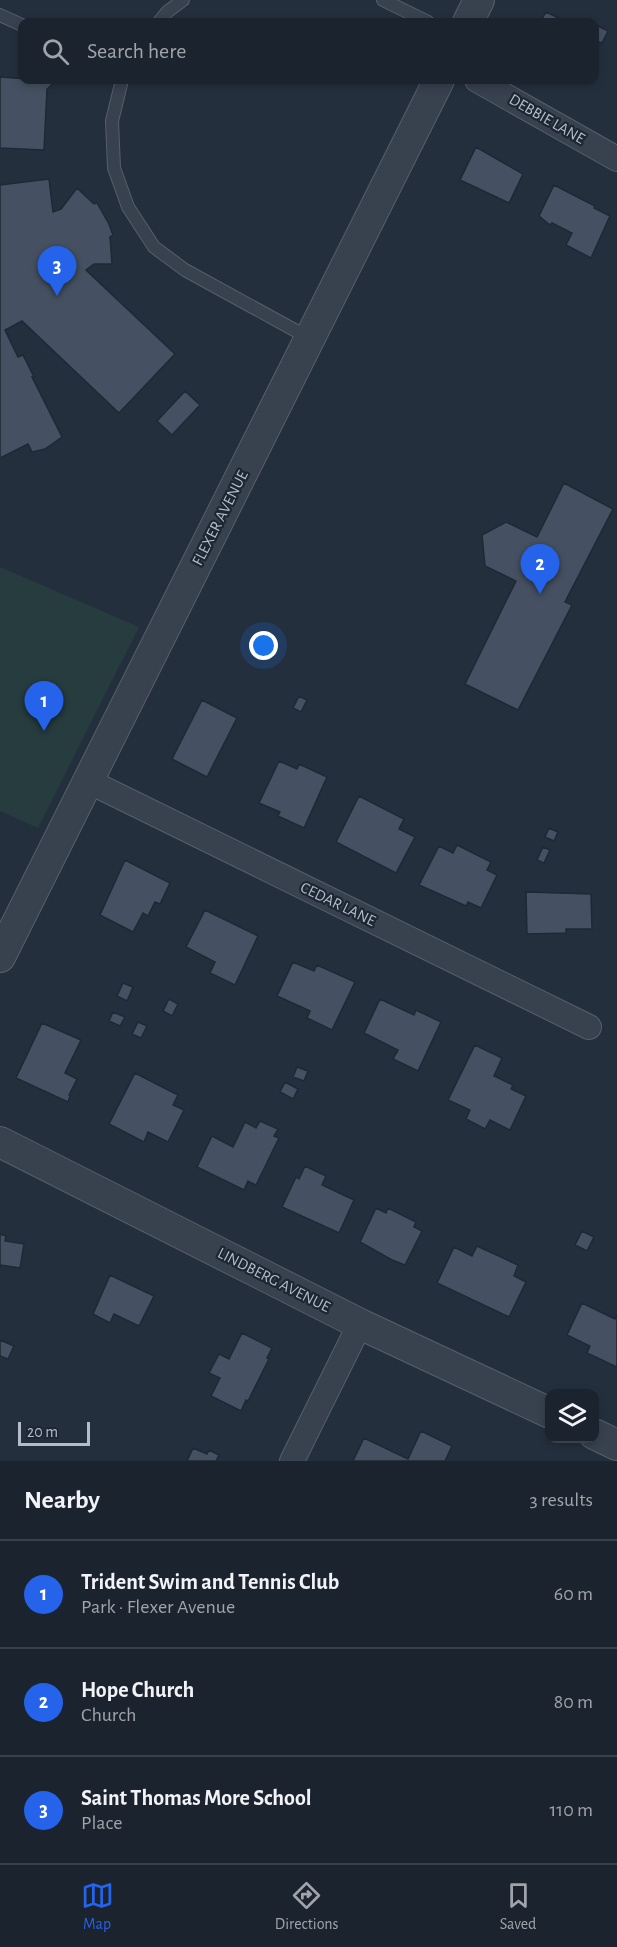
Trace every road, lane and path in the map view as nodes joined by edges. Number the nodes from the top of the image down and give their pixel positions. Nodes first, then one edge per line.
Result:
1 (183, 0) edge
2 (382, 0) edge
3 (479, 0) edge
4 (0, 15) edge
5 (162, 18) edge
6 (420, 18) edge
7 (470, 18) edge
8 (18, 23) edge
9 (121, 84) edge
10 (437, 84) edge
11 (484, 84) edge
12 (617, 159) edge
13 (310, 338) junction
14 (88, 781) junction
15 (0, 957) edge
16 (589, 1027) dead end
17 (0, 1142) edge
18 (360, 1324) junction
19 (545, 1411) edge
20 (599, 1436) edge
21 (617, 1445) edge
22 (292, 1461) edge

1 - 5 lane
2 - 6 lane
3 - 7 street
4 - 8 lane
9 - 13 lane
10 - 13 street, FLEXER AVENUE
11 - 12 street, DEBBIE LANE
13 - 14 street, FLEXER AVENUE
14 - 15 street, FLEXER AVENUE
14 - 16 street, CEDAR LANE
17 - 18 street, LINDBERG AVENUE
18 - 19 street, LINDBERG AVENUE
18 - 22 street
20 - 21 street

